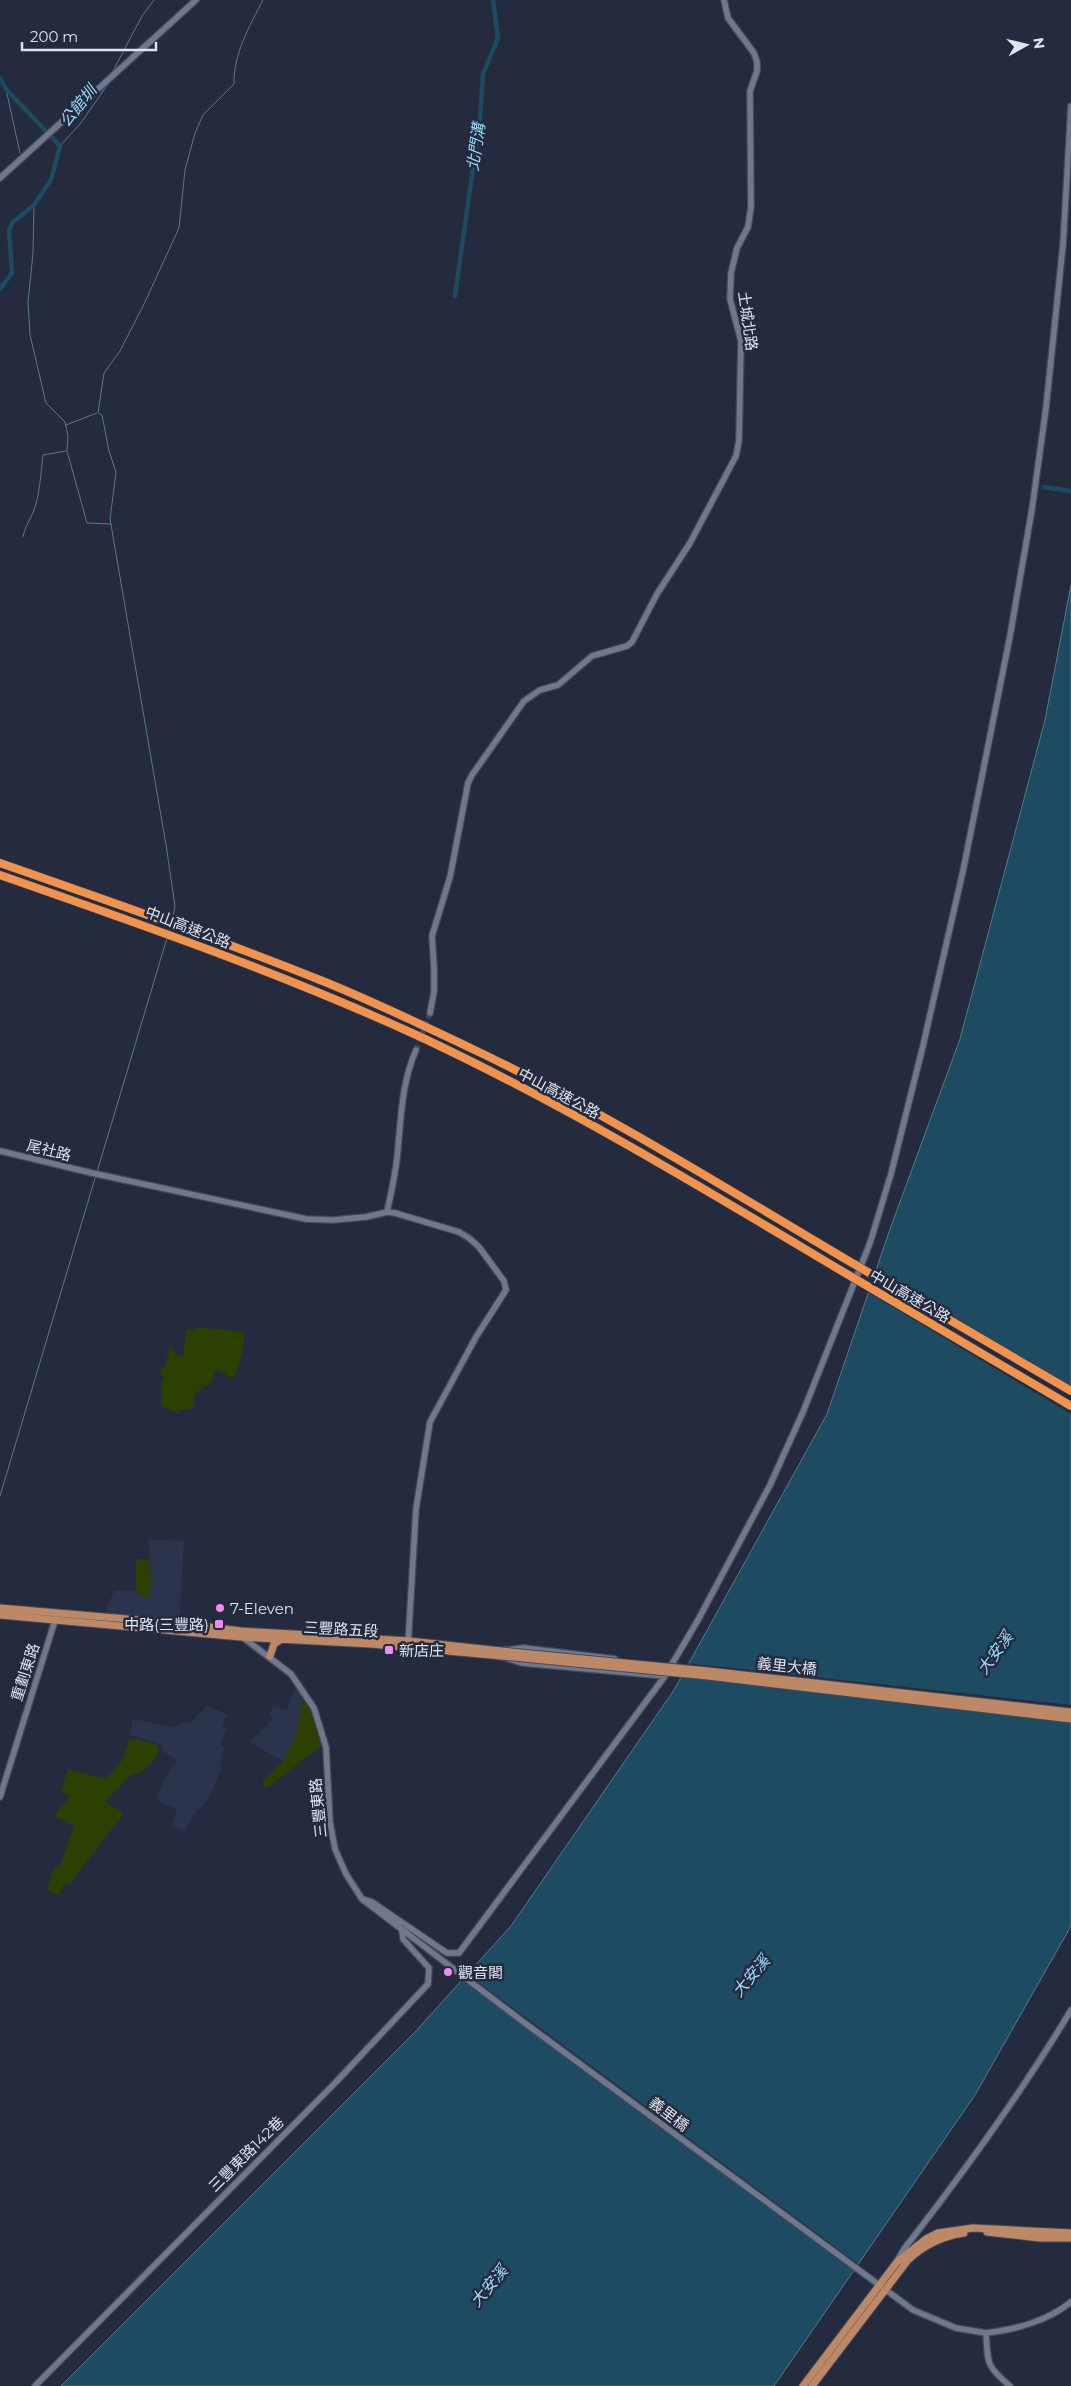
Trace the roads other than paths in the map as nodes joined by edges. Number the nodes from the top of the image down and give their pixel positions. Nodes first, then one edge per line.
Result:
1 (196, 0) edge
2 (724, 0) edge
3 (1071, 106) edge
4 (0, 178) edge
5 (0, 863) edge
6 (0, 875) edge
7 (430, 1013) tunnel mouth
8 (416, 1050) tunnel mouth
9 (0, 1151) edge
10 (387, 1212) junction
11 (1071, 1391) edge
12 (1071, 1406) edge
13 (0, 1608) edge
14 (0, 1615) edge
15 (56, 1616) junction
16 (241, 1634) junction
17 (280, 1640) junction
18 (408, 1644) junction
19 (501, 1653) junction
20 (270, 1656) junction
21 (672, 1665) junction
22 (665, 1676) junction
23 (1071, 1712) edge
24 (1071, 1719) edge
25 (0, 1797) edge
26 (362, 1899) junction
27 (402, 1931) junction
28 (449, 1966) joint
29 (1071, 2010) edge
30 (1071, 2233) edge
31 (1071, 2238) edge
32 (897, 2262) junction
33 (877, 2284) junction
34 (1071, 2302) edge
35 (986, 2333) junction
36 (35, 2386) edge
37 (803, 2386) edge
38 (812, 2386) edge
39 (1010, 2386) edge

1 - 4 street
2 - 7 street, 土城北路
3 - 21 street
5 - 11 highway, 中山高速公路, bridge
6 - 12 highway, 中山高速公路, bridge
8 - 10 street
9 - 10 street, 尾社路
10 - 18 street
13 - 15 main road, 三豐路五段
14 - 15 main road, 三豐路五段
15 - 16 main road, 三豐路五段
15 - 25 street, 重劃東路
16 - 17 main road, 三豐路五段
16 - 18 main road, 三豐路五段
16 - 20 street, 三豐東路
17 - 18 main road, 三豐路五段
17 - 20 main road
18 - 19 main road, 三豐路五段
19 - 21 street
19 - 22 street
19 - 23 main road, 義里大橋, bridge
19 - 24 main road, 義里大橋, bridge
20 - 26 street, 三豐東路
21 - 22 street
22 - 26 street
26 - 27 street, 三豐東路
27 - 28 street, 三豐東路
27 - 36 street, 三豐東路142巷
28 - 33 street, 義里橋
29 - 32 street
30 - 32 main road
31 - 33 main road
32 - 33 main road
33 - 35 street, 義里橋
33 - 37 main road
33 - 38 main road
34 - 35 street, 義里橋
35 - 39 street

